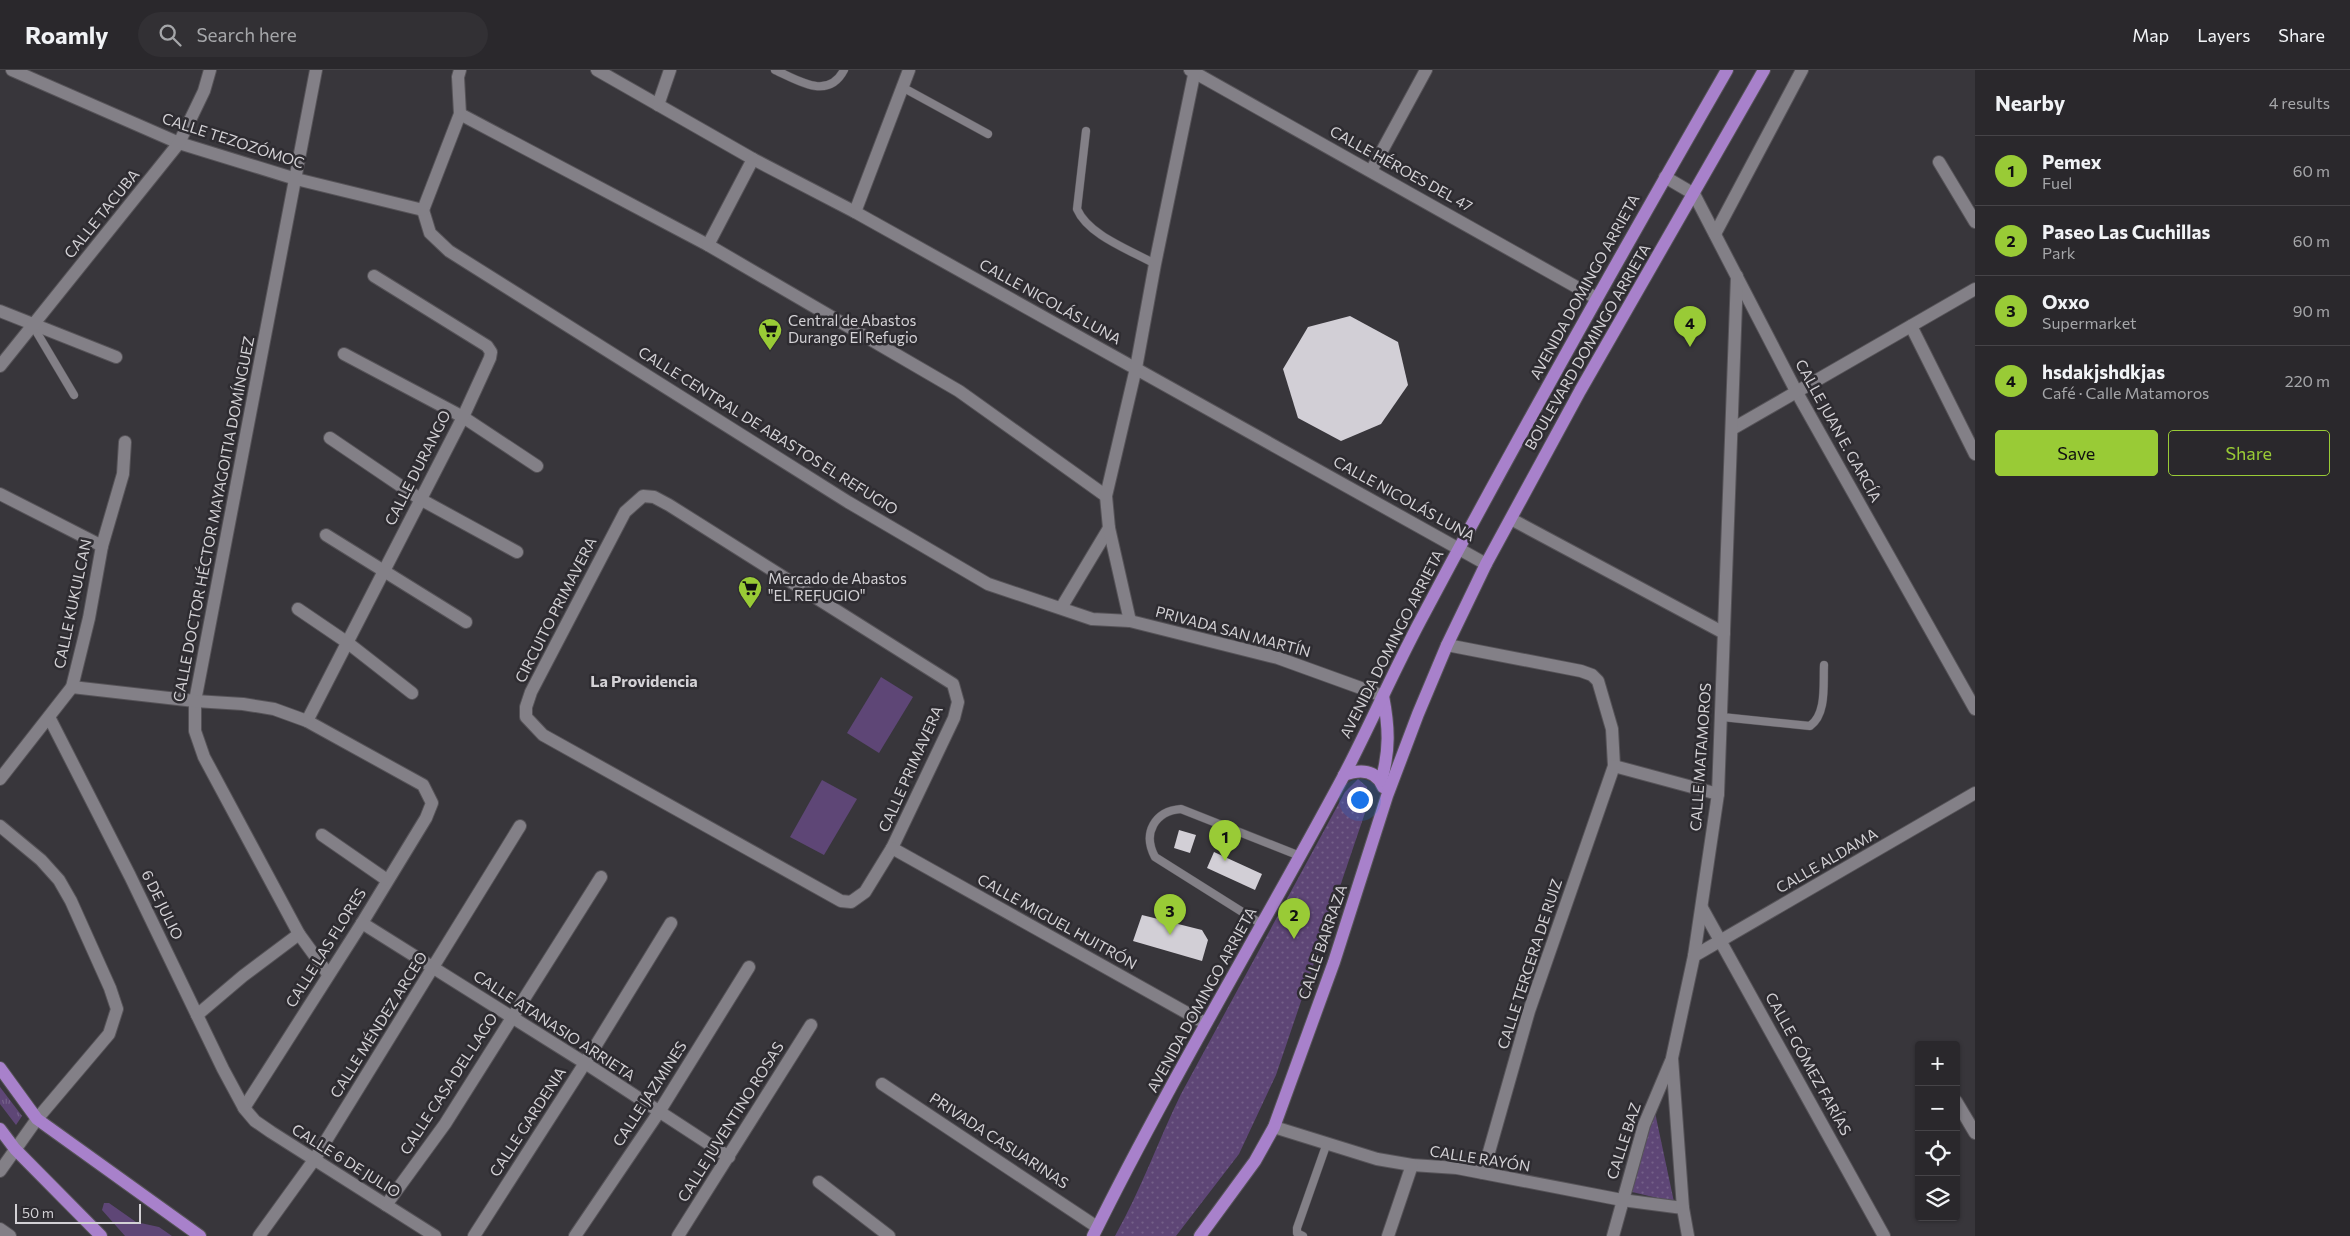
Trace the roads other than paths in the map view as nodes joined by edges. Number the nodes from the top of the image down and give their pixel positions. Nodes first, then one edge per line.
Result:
1 (12, 70) edge
2 (210, 70) edge
3 (316, 70) edge
4 (460, 70) edge
5 (597, 70) edge
6 (670, 70) edge
7 (775, 70) edge
8 (844, 70) edge
9 (909, 70) edge
10 (1426, 70) edge
11 (1727, 70) edge
12 (1764, 70) edge
13 (1802, 70) edge
14 (1193, 71) edge
15 (902, 87) junction
16 (658, 105) junction
17 (460, 114) junction
18 (1086, 131) dead end
19 (988, 134) dead end
20 (179, 143) junction
21 (753, 159) junction
22 (1940, 162) dead end
23 (1371, 171) junction
24 (1665, 177) junction
25 (296, 179) junction
26 (1694, 194) junction
27 (423, 210) junction
28 (854, 212) junction
29 (1975, 222) edge
30 (1715, 234) junction
31 (708, 245) junction
32 (1155, 264) junction
33 (374, 276) dead end
34 (1737, 276) junction
35 (1975, 289) edge
36 (1596, 298) junction
37 (0, 311) edge
38 (33, 325) junction
39 (1911, 326) junction
40 (344, 354) dead end
41 (116, 357) dead end
42 (0, 366) edge
43 (1136, 368) junction
44 (1796, 391) junction
45 (74, 395) dead end
46 (463, 417) junction
47 (1732, 429) junction
48 (330, 438) dead end
49 (125, 442) dead end
50 (1975, 454) edge
51 (537, 466) dead end
52 (0, 494) edge
53 (1106, 496) junction
54 (420, 499) junction
55 (1511, 520) junction
56 (1109, 528) junction
57 (326, 535) dead end
58 (102, 546) junction
59 (1459, 548) junction
60 (517, 552) dead end
61 (1486, 564) junction
62 (384, 571) junction
63 (1061, 608) junction
64 (298, 609) dead end
65 (1130, 621) junction
66 (466, 622) dead end
67 (1724, 633) junction
68 (348, 643) junction
69 (1447, 645) junction
70 (1824, 665) dead end
71 (72, 687) junction
72 (412, 692) dead end
73 (1383, 696) junction
74 (195, 701) junction
75 (958, 702) joint
76 (1975, 709) edge
77 (49, 717) junction
78 (1722, 717) junction
79 (307, 722) junction
80 (1614, 766) junction
81 (1344, 775) junction
82 (0, 779) edge
83 (1381, 781) junction
84 (1975, 793) edge
85 (1718, 794) junction
86 (1387, 796) junction
87 (0, 826) edge
88 (520, 826) dead end
89 (322, 835) dead end
90 (892, 848) junction
91 (1300, 856) junction
92 (601, 877) dead end
93 (388, 880) junction
94 (1702, 908) junction
95 (362, 923) junction
96 (671, 923) dead end
97 (1262, 925) junction
98 (299, 934) junction
99 (1721, 941) junction
100 (1694, 956) junction
101 (749, 967) dead end
102 (433, 968) junction
103 (328, 974) junction
104 (197, 1015) junction
105 (511, 1018) junction
106 (1205, 1023) junction
107 (811, 1025) dead end
108 (1672, 1058) junction
109 (585, 1064) junction
110 (0, 1068) edge
111 (882, 1084) dead end
112 (244, 1108) junction
113 (1960, 1108) edge
114 (658, 1112) junction
115 (37, 1119) junction
116 (1274, 1127) junction
117 (0, 1129) edge
118 (1975, 1133) edge
119 (1327, 1143) junction
120 (15, 1149) junction
121 (728, 1157) junction
122 (314, 1160) junction
123 (1412, 1165) junction
124 (0, 1171) edge
125 (1483, 1173) junction
126 (819, 1182) dead end
127 (1622, 1200) junction
128 (386, 1205) junction
129 (1683, 1208) junction
130 (0, 1229) edge
131 (1095, 1232) edge
132 (1300, 1234) edge
133 (10, 1236) edge
134 (101, 1236) edge
135 (200, 1236) edge
136 (260, 1236) edge
137 (436, 1236) edge
138 (474, 1236) edge
139 (575, 1236) edge
140 (678, 1236) edge
141 (889, 1236) edge
142 (1200, 1236) edge
143 (1388, 1236) edge
144 (1613, 1236) edge
145 (1688, 1236) edge
146 (1884, 1236) edge

1 - 20 street, CALLE TEZOZÓMOC
2 - 20 street, CALLE TACUBA
3 - 25 street, CALLE DOCTOR HÉCTOR MAYAGOITIA DOMÍNGUEZ
4 - 17 street
5 - 16 street, CALLE NICOLÁS LUNA
6 - 16 street
7 - 8 lane
9 - 15 street
10 - 23 street
11 - 24 main road, AVENIDA DOMINGO ARRIETA
12 - 26 main road, BOULEVARD DOMINGO ARRIETA
13 - 30 street
14 - 23 street, CALLE HÉROES DEL 47
14 - 32 street
15 - 19 lane
15 - 28 street
16 - 21 street, CALLE NICOLÁS LUNA
17 - 27 street
17 - 31 street
18 - 32 lane
20 - 25 street, CALLE TEZOZÓMOC
20 - 38 street, CALLE TACUBA
21 - 28 street, CALLE NICOLÁS LUNA
21 - 31 street
22 - 29 street
23 - 36 street, CALLE HÉROES DEL 47
24 - 26 street
24 - 36 main road, AVENIDA DOMINGO ARRIETA
25 - 27 street, CALLE TEZOZÓMOC
25 - 74 street, CALLE DOCTOR HÉCTOR MAYAGOITIA DOMÍNGUEZ
26 - 30 street, CALLE JUAN E. GARCÍA
26 - 55 main road, BOULEVARD DOMINGO ARRIETA
27 - 63 street, CALLE CENTRAL DE ABASTOS EL REFUGIO
28 - 43 street, CALLE NICOLÁS LUNA
30 - 34 street, CALLE JUAN E. GARCÍA
31 - 53 street
32 - 43 street
33 - 46 street, CALLE DURANGO
34 - 44 street, CALLE JUAN E. GARCÍA
34 - 47 street, CALLE MATAMOROS
35 - 39 street
36 - 59 main road, AVENIDA DOMINGO ARRIETA
37 - 38 street
38 - 41 street
38 - 42 street, CALLE TACUBA
38 - 45 lane
39 - 44 street
39 - 50 street
40 - 46 street
43 - 53 street
43 - 59 street, CALLE NICOLÁS LUNA
44 - 47 street
44 - 76 street, CALLE JUAN E. GARCÍA
46 - 51 street
46 - 54 street, CALLE DURANGO
47 - 67 street, CALLE MATAMOROS
48 - 54 street
49 - 58 street, CALLE KUKULCAN
52 - 58 street
53 - 56 street
54 - 60 street
54 - 62 street, CALLE DURANGO
55 - 61 main road, BOULEVARD DOMINGO ARRIETA
55 - 67 street
56 - 63 street
56 - 65 street
57 - 62 street
58 - 71 street, CALLE KUKULCAN
59 - 61 street, CALLE NICOLÁS LUNA
59 - 73 main road, AVENIDA DOMINGO ARRIETA
61 - 69 main road, BOULEVARD DOMINGO ARRIETA
62 - 66 street
62 - 68 street, CALLE DURANGO
63 - 65 street, CALLE CENTRAL DE ABASTOS EL REFUGIO
64 - 68 street
65 - 73 street, PRIVADA SAN MARTÍN
67 - 78 street, CALLE MATAMOROS
68 - 72 street
68 - 79 street, CALLE DURANGO
69 - 80 street
69 - 86 main road, CALLE BARRAZA
70 - 78 lane
71 - 74 street
71 - 77 street, CALLE KUKULCAN
73 - 81 main road, AVENIDA DOMINGO ARRIETA
73 - 83 main road
74 - 79 street
74 - 98 street, CALLE DOCTOR HÉCTOR MAYAGOITIA DOMÍNGUEZ
75 - 90 street, CALLE PRIMAVERA
75 - 90 street, CIRCUITO PRIMAVERA
77 - 82 street, CALLE KUKULCAN
77 - 104 street, 6 DE JULIO
78 - 85 street, CALLE MATAMOROS
79 - 93 street, CALLE LAS FLORES
80 - 85 street
80 - 125 street, CALLE TERCERA DE RUIZ
81 - 83 main road
81 - 91 main road, AVENIDA DOMINGO ARRIETA
83 - 86 main road
84 - 99 street, CALLE ALDAMA
85 - 94 street, CALLE MATAMOROS
86 - 116 main road, CALLE BARRAZA
87 - 115 street
88 - 102 street, CALLE MÉNDEZ ARCEO
89 - 93 street
90 - 106 street, CALLE MIGUEL HUITRÓN
91 - 97 main road, AVENIDA DOMINGO ARRIETA
91 - 97 lane
92 - 105 street, CALLE CASA DEL LAGO
93 - 95 street, CALLE LAS FLORES
94 - 99 street, CALLE GÓMEZ FARÍAS
94 - 100 street, CALLE MATAMOROS
95 - 102 street, CALLE ATANASIO ARRIETA
95 - 103 street, CALLE LAS FLORES
96 - 109 street, CALLE GARDENIA
97 - 106 main road, AVENIDA DOMINGO ARRIETA
98 - 103 street, CALLE DOCTOR HÉCTOR MAYAGOITIA DOMÍNGUEZ
98 - 104 street
99 - 100 street, CALLE ALDAMA
99 - 146 street, CALLE GÓMEZ FARÍAS
100 - 108 street, CALLE MATAMOROS
101 - 114 street, CALLE JAZMINES
102 - 105 street, CALLE ATANASIO ARRIETA
102 - 122 street, CALLE MÉNDEZ ARCEO
103 - 112 street, CALLE LAS FLORES
104 - 112 street, 6 DE JULIO
105 - 109 street, CALLE ATANASIO ARRIETA
105 - 128 street, CALLE CASA DEL LAGO
106 - 131 main road, AVENIDA DOMINGO ARRIETA
107 - 121 street, CALLE JUVENTINO ROSAS
108 - 127 street, CALLE BAZ
108 - 129 street, CALLE MATAMOROS
109 - 114 street, CALLE ATANASIO ARRIETA
109 - 138 street, CALLE GARDENIA
110 - 115 main road
111 - 131 street, PRIVADA CASUARINAS
112 - 122 street, CALLE 6 DE JULIO
113 - 118 street
114 - 121 street, CALLE ATANASIO ARRIETA
114 - 139 street, CALLE JAZMINES
115 - 120 street
115 - 135 main road
116 - 119 street, CALLE RAYÓN
116 - 142 main road, CALLE BARRAZA
117 - 120 main road
119 - 123 street, CALLE RAYÓN
119 - 132 lane
120 - 124 street
120 - 134 main road
121 - 140 street, CALLE JUVENTINO ROSAS
122 - 128 street, CALLE 6 DE JULIO
122 - 136 street, CALLE MÉNDEZ ARCEO
123 - 125 street, CALLE RAYÓN
123 - 143 street
125 - 127 street, CALLE RAYÓN
126 - 141 street
127 - 129 street, CALLE RAYÓN
127 - 144 street, CALLE BAZ
128 - 137 street, CALLE 6 DE JULIO
129 - 145 street, CALLE MATAMOROS
130 - 133 street

